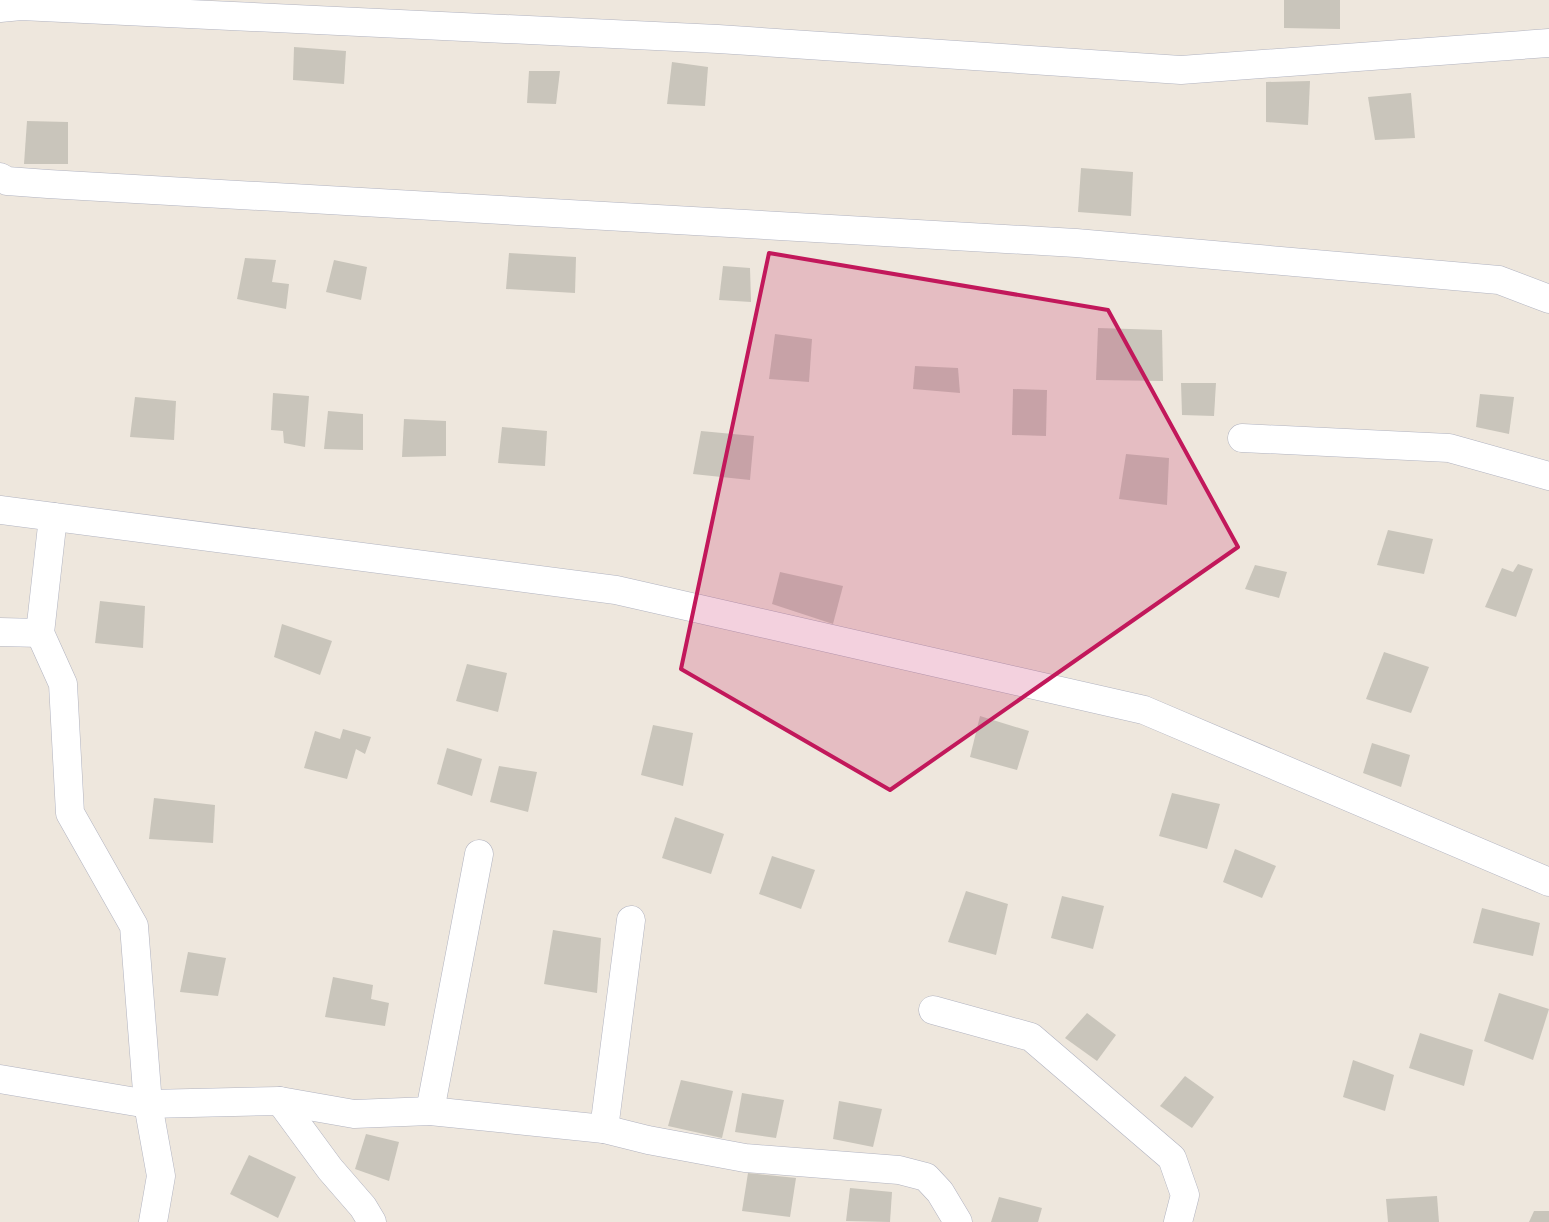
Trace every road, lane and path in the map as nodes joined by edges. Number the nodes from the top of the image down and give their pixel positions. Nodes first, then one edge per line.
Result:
1 (0, 8) edge
2 (1549, 43) edge
3 (0, 177) edge
4 (1549, 299) edge
5 (1242, 438) dead end
6 (1549, 476) edge
7 (0, 510) edge
8 (53, 516) junction
9 (0, 632) edge
10 (40, 633) junction
11 (479, 854) dead end
12 (1549, 882) edge
13 (631, 920) dead end
14 (933, 1010) dead end
15 (0, 1080) edge
16 (280, 1101) junction
17 (148, 1104) junction
18 (430, 1111) junction
19 (604, 1129) junction
20 (153, 1222) edge
21 (372, 1222) edge
22 (958, 1222) edge
23 (1178, 1222) edge

1 - 2 street
3 - 4 street
5 - 6 street
7 - 8 street
8 - 10 street
8 - 12 street
9 - 10 street
10 - 17 street
11 - 18 street
13 - 19 street
14 - 23 street
15 - 17 street
16 - 17 street
16 - 18 street
16 - 21 street
17 - 20 street
18 - 19 street
19 - 22 street

